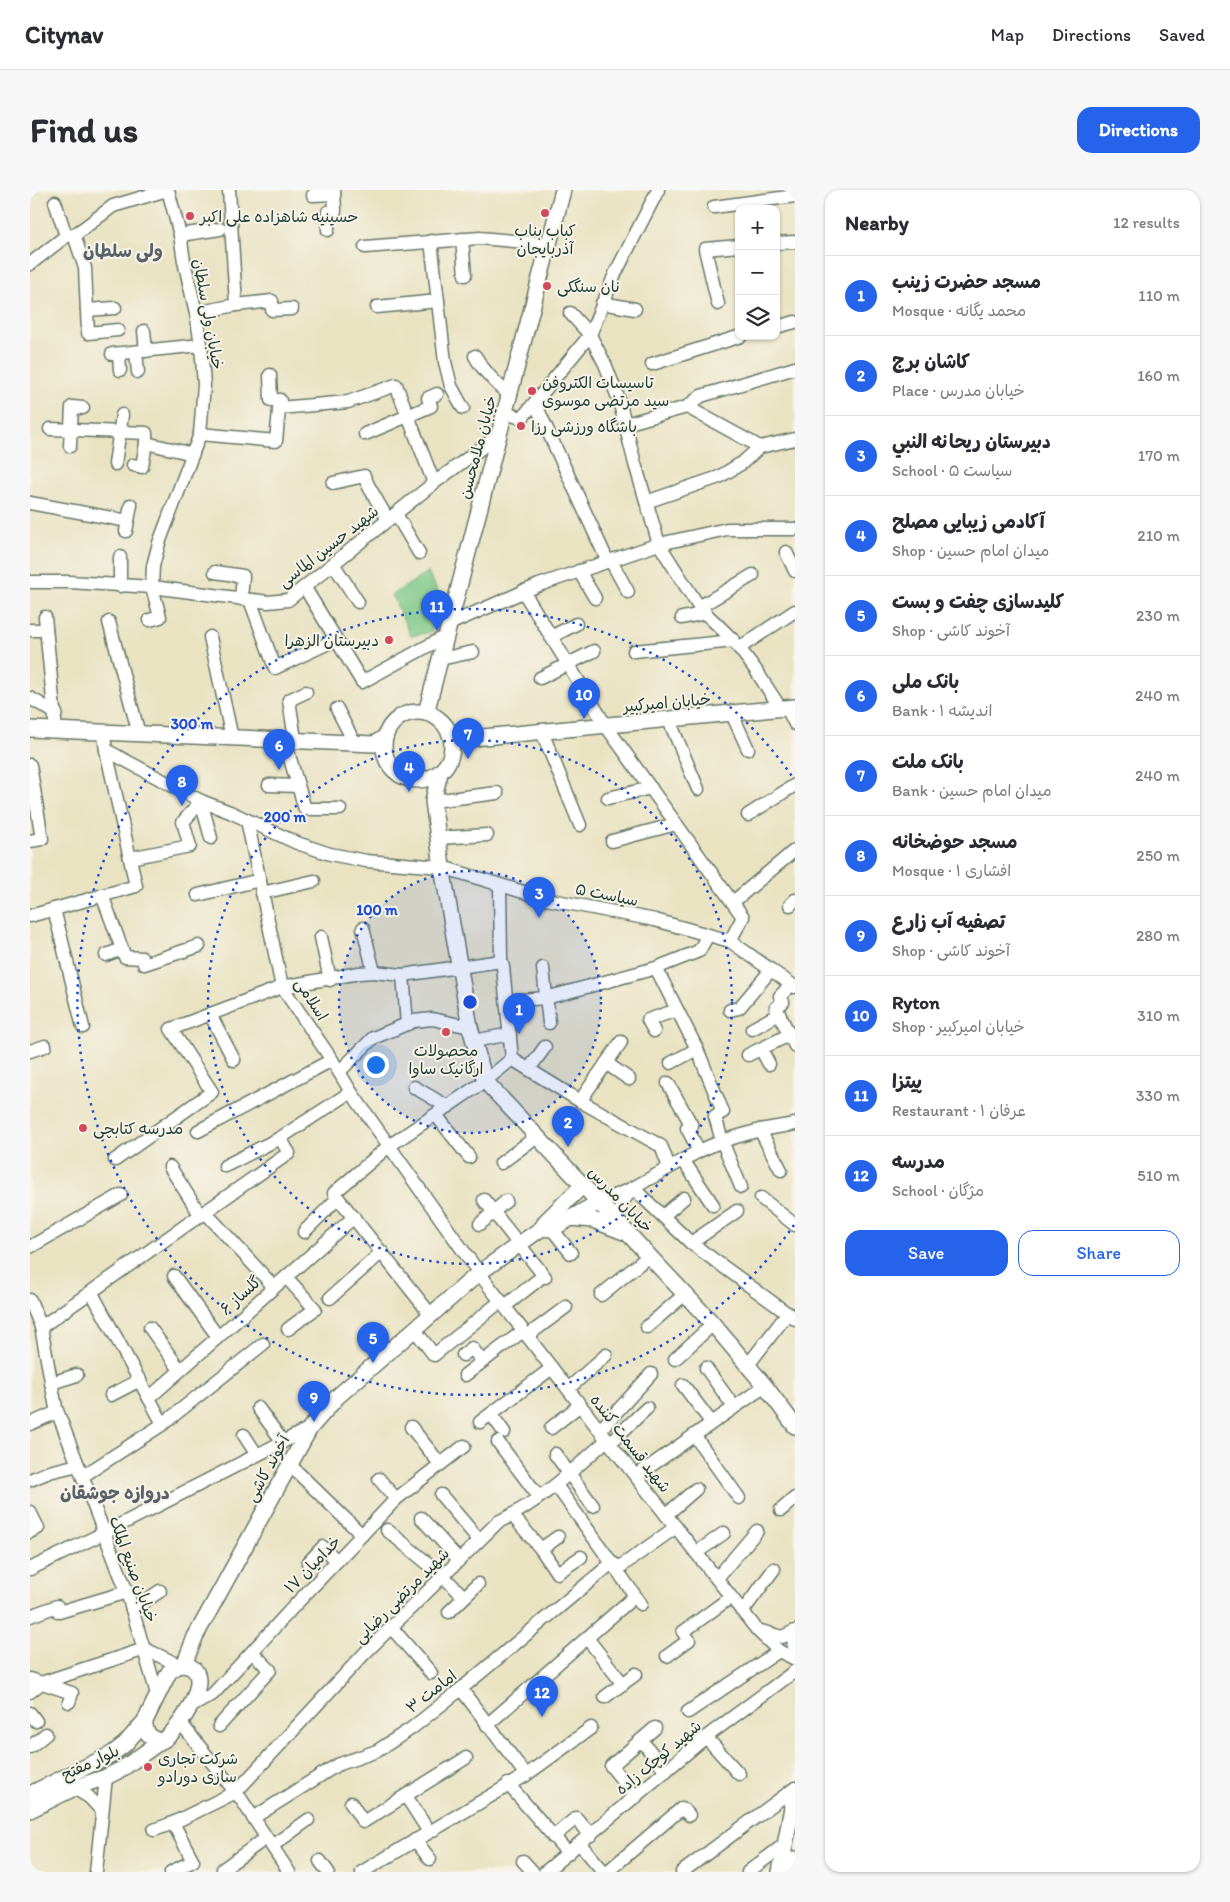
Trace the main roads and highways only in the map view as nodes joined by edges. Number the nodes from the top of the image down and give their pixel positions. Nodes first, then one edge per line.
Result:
1 (562, 190) edge
2 (788, 708) edge
3 (426, 712) junction
4 (30, 729) edge
5 (30, 734) edge
6 (385, 737) junction
7 (452, 740) junction
8 (291, 742) junction
9 (384, 754) junction
10 (440, 773) junction
11 (420, 780) junction
12 (433, 801) junction
13 (583, 1185) junction
14 (599, 1202) junction
15 (570, 1218) junction
16 (547, 1229) junction
17 (632, 1236) junction
18 (795, 1426) edge
19 (196, 1638) junction
20 (795, 1642) edge
21 (795, 1653) edge
22 (182, 1665) junction
23 (199, 1678) junction
24 (145, 1721) junction
25 (161, 1741) junction
26 (795, 1789) edge
27 (30, 1794) edge
28 (30, 1810) edge
29 (795, 1859) edge
30 (780, 1872) edge
31 (793, 1872) edge

1 - 3 main road, خیابان ملامحسن
2 - 7 main road, خیابان امیرکبیر
3 - 6 main road
3 - 7 main road
4 - 8 main road
5 - 8 main road
6 - 8 main road
6 - 9 main road
7 - 10 main road
8 - 9 main road
9 - 11 main road
10 - 11 main road
10 - 12 main road
11 - 12 main road
12 - 13 main road, خیابان مدرس
13 - 14 main road, خیابان مدرس
13 - 16 main road, آخوند کاشی
14 - 15 main road, آخوند کاشی
14 - 17 main road, خیابان مدرس
15 - 16 main road, آخوند کاشی
15 - 17 main road
16 - 19 main road, آخوند کاشی
17 - 18 main road, خیابان مدرس
19 - 22 main road, آخوند کاشی
19 - 23 main road
20 - 21 main road
22 - 23 main road
22 - 24 main road, بلوار مفتح
23 - 25 main road, بلوار مفتح
24 - 25 main road
24 - 27 main road, بلوار مفتح
25 - 28 main road, بلوار مفتح
26 - 30 main road
29 - 31 main road

